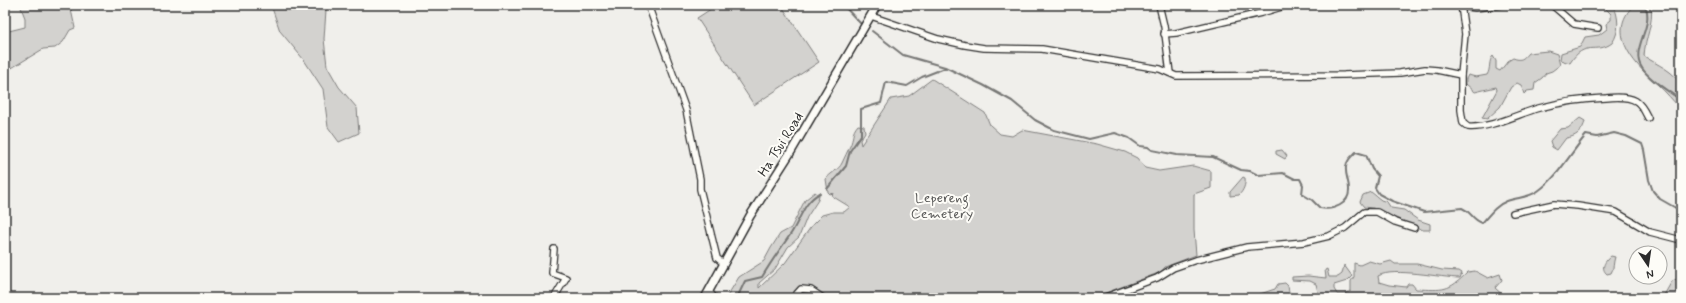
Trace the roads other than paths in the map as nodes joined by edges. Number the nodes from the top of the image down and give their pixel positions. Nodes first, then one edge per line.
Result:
1 (648, 5) edge
2 (878, 5) edge
3 (1159, 5) edge
4 (1288, 5) edge
5 (1500, 5) edge
6 (1552, 5) edge
7 (1461, 6) edge
8 (871, 16) junction
9 (1598, 28) dead end
10 (1164, 34) junction
11 (1170, 74) junction
12 (1461, 76) junction
13 (1648, 118) dead end
14 (1513, 213) dead end
15 (1414, 228) dead end
16 (1681, 240) edge
17 (554, 249) dead end
18 (724, 264) junction
19 (707, 295) edge
20 (554, 298) edge
21 (714, 298) edge
22 (793, 298) edge
23 (824, 298) edge
24 (1103, 298) edge

1 - 18 street
2 - 8 street, Ha Tsui Road
3 - 10 street
4 - 10 street
5 - 7 street
6 - 9 street
7 - 12 street
8 - 11 street
8 - 18 street, Ha Tsui Road
10 - 11 street
11 - 12 street
12 - 13 street
14 - 16 street
15 - 24 street
17 - 20 street
18 - 19 street, Ha Tsui Road
19 - 21 street
22 - 23 street

